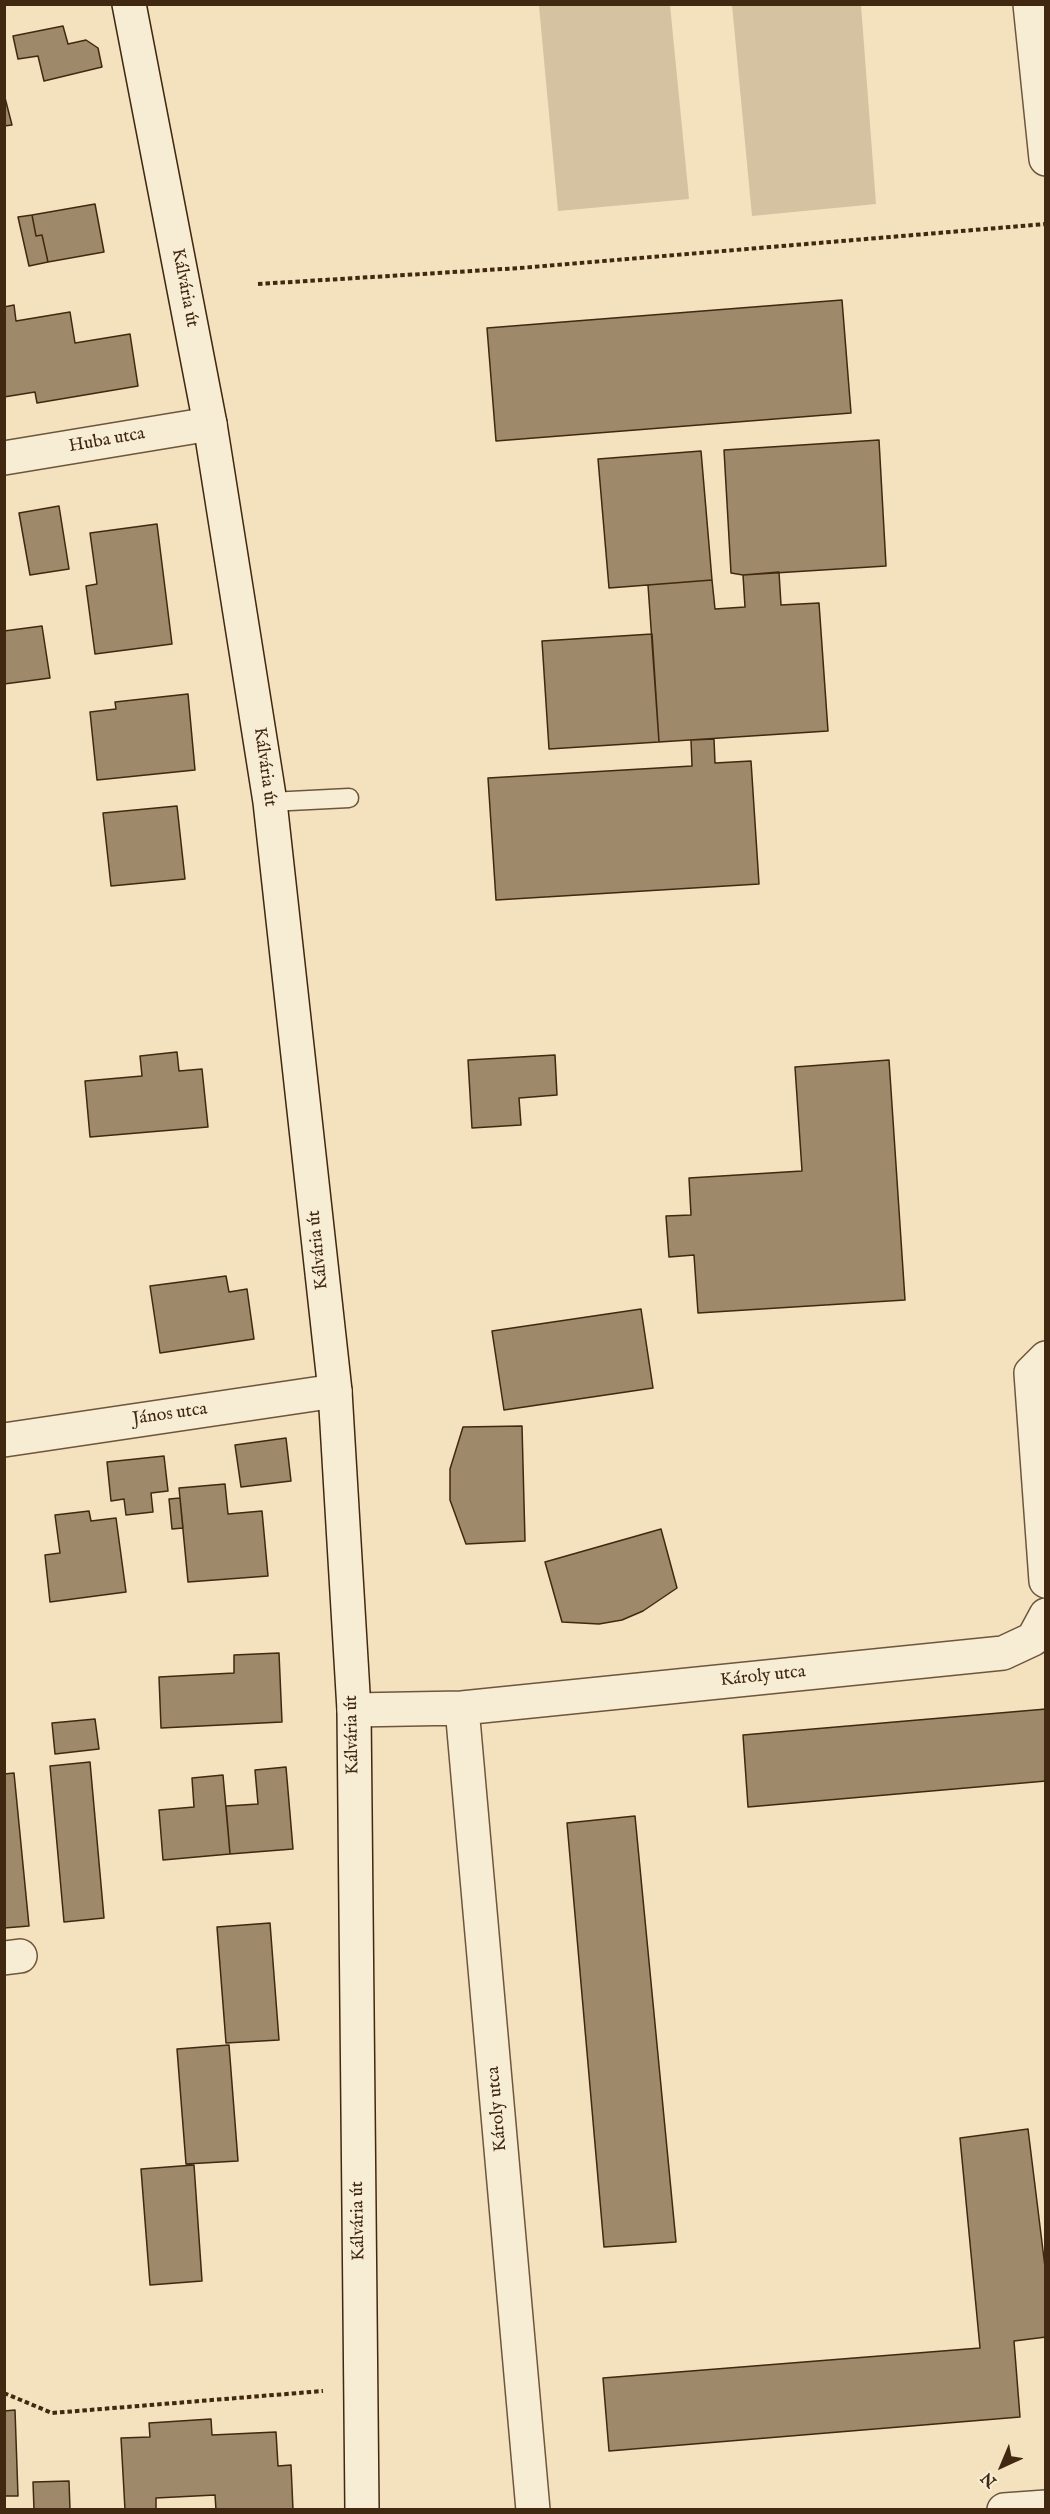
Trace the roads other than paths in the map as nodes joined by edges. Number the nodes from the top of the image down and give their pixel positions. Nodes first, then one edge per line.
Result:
1 (129, 4) edge
2 (1030, 4) edge
3 (1046, 159) edge
4 (210, 424) junction
5 (4, 458) edge
6 (349, 798) dead end
7 (270, 802) junction
8 (1038, 1365) edge
9 (335, 1391) junction
10 (4, 1440) edge
11 (1046, 1581) edge
12 (1046, 1615) edge
13 (462, 1708) junction
14 (354, 1710) junction
15 (1046, 2507) edge
16 (362, 2510) edge
17 (533, 2510) edge
18 (1004, 2510) edge

1 - 4 street, Kálvária út
2 - 3 street
4 - 5 street, Huba utca
4 - 7 street, Kálvária út
6 - 7 lane
7 - 9 street, Kálvária út
8 - 11 street
9 - 10 street, János utca
9 - 14 street, Kálvária út
12 - 13 street, Károly utca
13 - 14 street, Károly utca
13 - 17 street, Károly utca
14 - 16 street, Kálvária út
15 - 18 street

